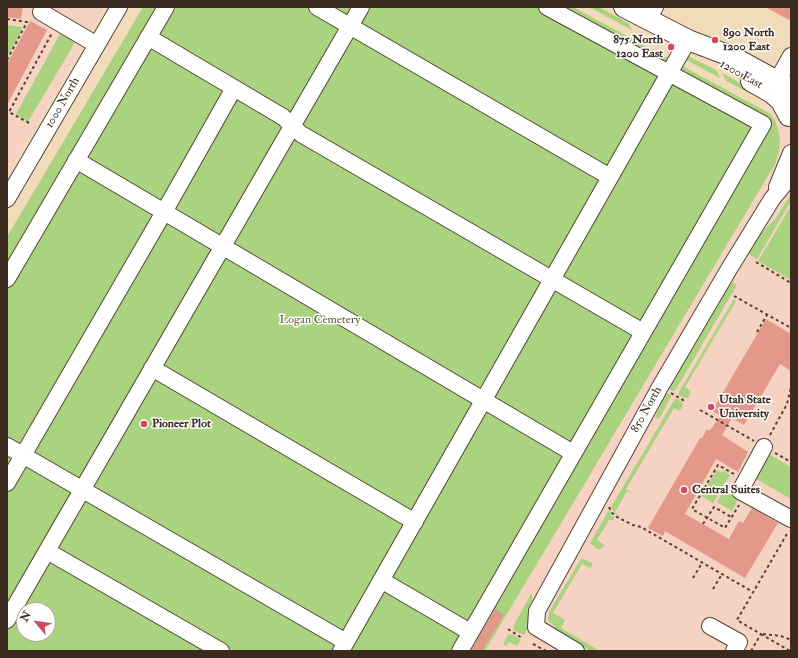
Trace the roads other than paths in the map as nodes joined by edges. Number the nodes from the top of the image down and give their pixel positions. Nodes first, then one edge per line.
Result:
1 (43, 7) edge
2 (119, 7) edge
3 (166, 7) edge
4 (317, 7) edge
5 (361, 7) edge
6 (547, 7) edge
7 (624, 7) edge
8 (651, 13) edge
9 (350, 26) junction
10 (148, 37) junction
11 (688, 40) junction
12 (97, 45) junction
13 (791, 56) edge
14 (669, 73) junction
15 (784, 84) edge
16 (234, 88) junction
17 (790, 116) edge
18 (292, 126) junction
19 (791, 153) edge
20 (76, 160) junction
21 (791, 176) edge
22 (610, 177) junction
23 (7, 199) edge
24 (772, 199) junction
25 (164, 212) junction
26 (222, 246) junction
27 (7, 279) edge
28 (552, 280) junction
29 (643, 332) junction
30 (152, 368) junction
31 (483, 400) junction
32 (7, 446) edge
33 (764, 447) road end
34 (573, 453) junction
35 (23, 455) junction
36 (7, 483) edge
37 (82, 489) junction
38 (791, 519) edge
39 (415, 522) junction
40 (47, 551) junction
41 (382, 580) junction
42 (7, 620) edge
43 (710, 626) dead end
44 (470, 632) junction
45 (343, 647) edge
46 (221, 651) edge
47 (460, 651) edge
48 (576, 651) edge
49 (734, 651) edge

1 - 12 street
2 - 12 street, 1000 North
3 - 10 street
4 - 9 street
5 - 9 street
6 - 14 street
7 - 8 main road, 1200 East
8 - 11 main road, 1200 East
9 - 18 street
9 - 22 street
10 - 16 street
10 - 20 street
11 - 14 street
11 - 15 main road, 1200 East
11 - 17 main road, 1200 East
12 - 23 street, 1000 North
13 - 15 street
14 - 22 street
14 - 29 street
16 - 18 street
16 - 25 street
18 - 26 street
18 - 28 street
19 - 24 street, 850 North
20 - 25 street
20 - 27 street
21 - 24 street, 850 North
22 - 28 street
24 - 48 street, 850 North
25 - 26 street
25 - 35 street
26 - 30 street
26 - 31 street
28 - 29 street
28 - 31 street
29 - 34 street
30 - 37 street
30 - 39 street
31 - 34 street
31 - 39 street
32 - 35 street
33 - 38 street
34 - 44 street
35 - 36 street
35 - 37 street
37 - 40 street
37 - 45 street
39 - 41 street
40 - 42 street
40 - 46 street
41 - 44 street
41 - 45 street
43 - 49 street
44 - 47 street

